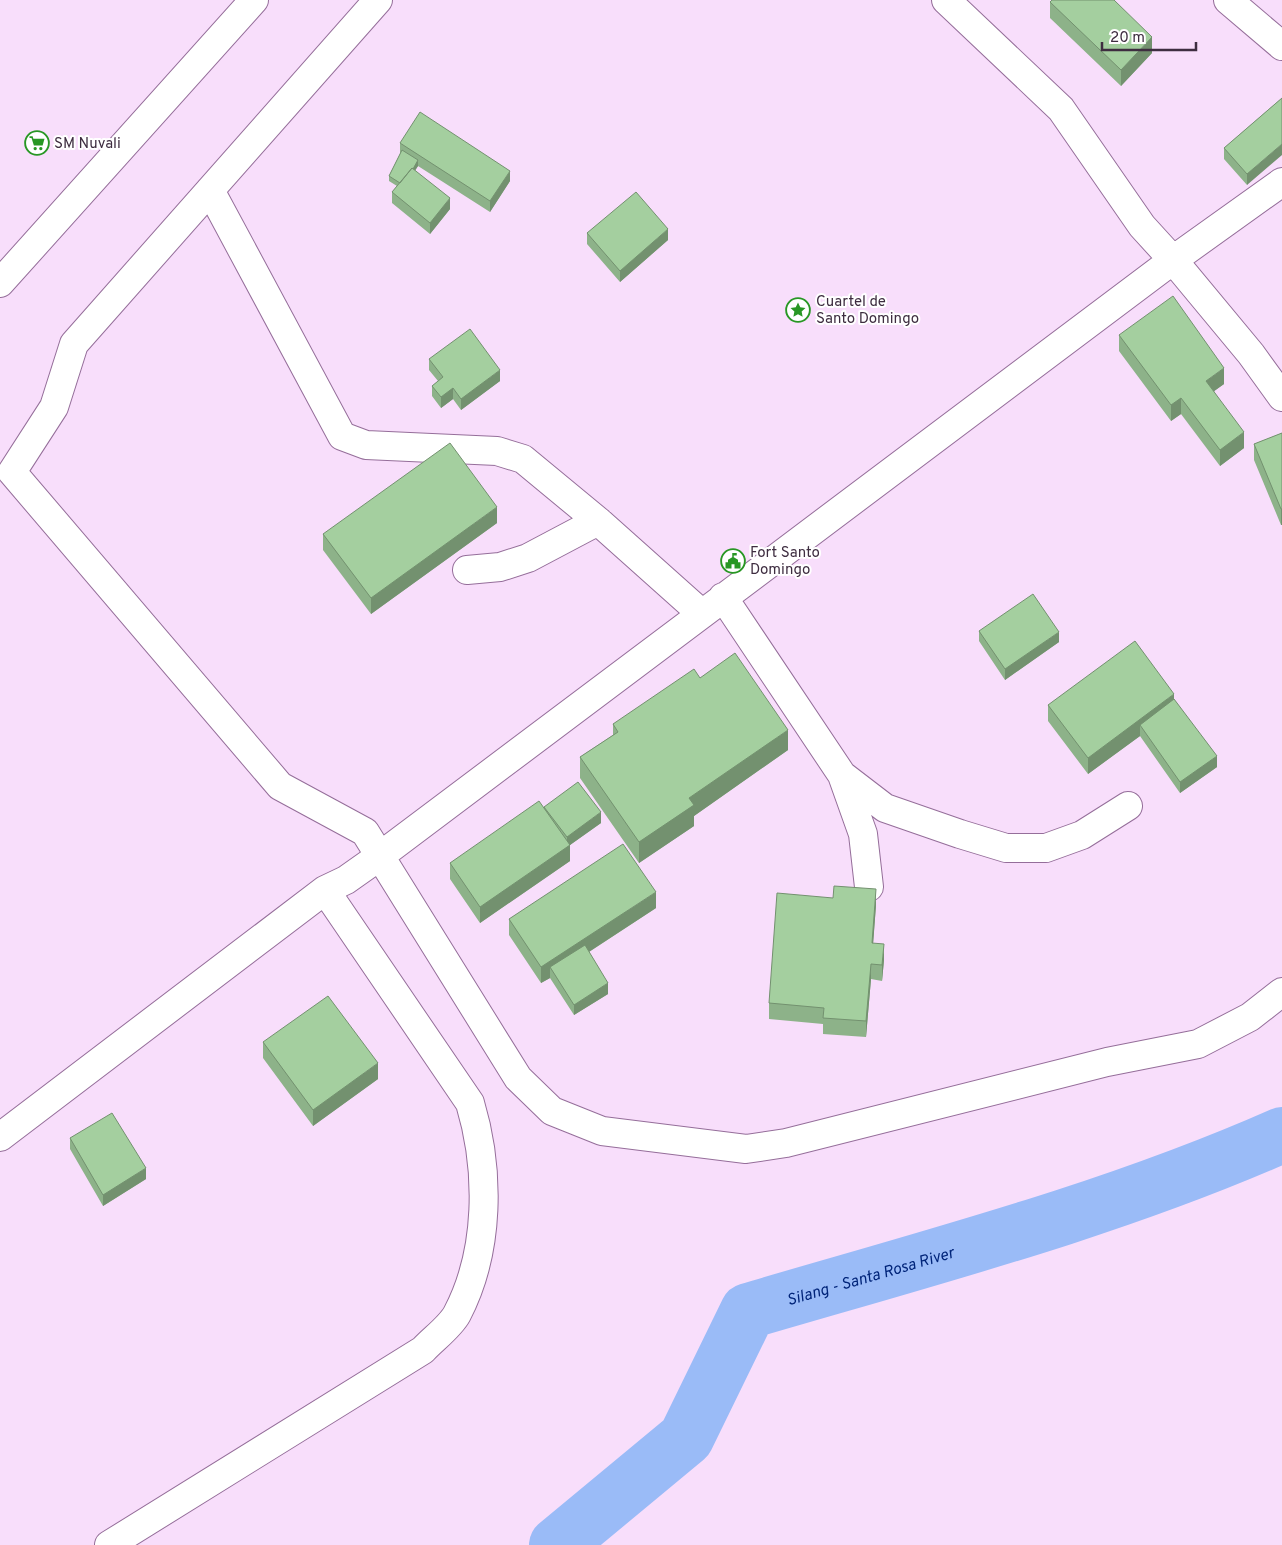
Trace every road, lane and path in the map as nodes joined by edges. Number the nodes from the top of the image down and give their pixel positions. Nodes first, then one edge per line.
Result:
1 (254, 0) edge
2 (378, 0) edge
3 (946, 0) edge
4 (1228, 0) edge
5 (1282, 46) edge
6 (1282, 182) edge
7 (210, 190) junction
8 (1173, 260) junction
9 (0, 283) edge
10 (1282, 397) edge
11 (6, 465) edge
12 (598, 521) junction
13 (466, 570) dead end
14 (723, 597) junction
15 (701, 613) junction
16 (842, 775) junction
17 (1128, 806) dead end
18 (380, 856) junction
19 (335, 884) junction
20 (869, 887) edge
21 (1282, 992) edge
22 (0, 1137) edge
23 (109, 1545) edge

1 - 9 street
2 - 7 street
3 - 8 street
4 - 5 street
6 - 8 street
7 - 11 street
7 - 12 street
8 - 10 street
8 - 14 street
11 - 18 street
12 - 13 street
12 - 15 street
14 - 15 street
14 - 16 street
15 - 18 street
16 - 17 street
16 - 20 street
18 - 19 street
18 - 21 street
19 - 22 street
19 - 23 street

